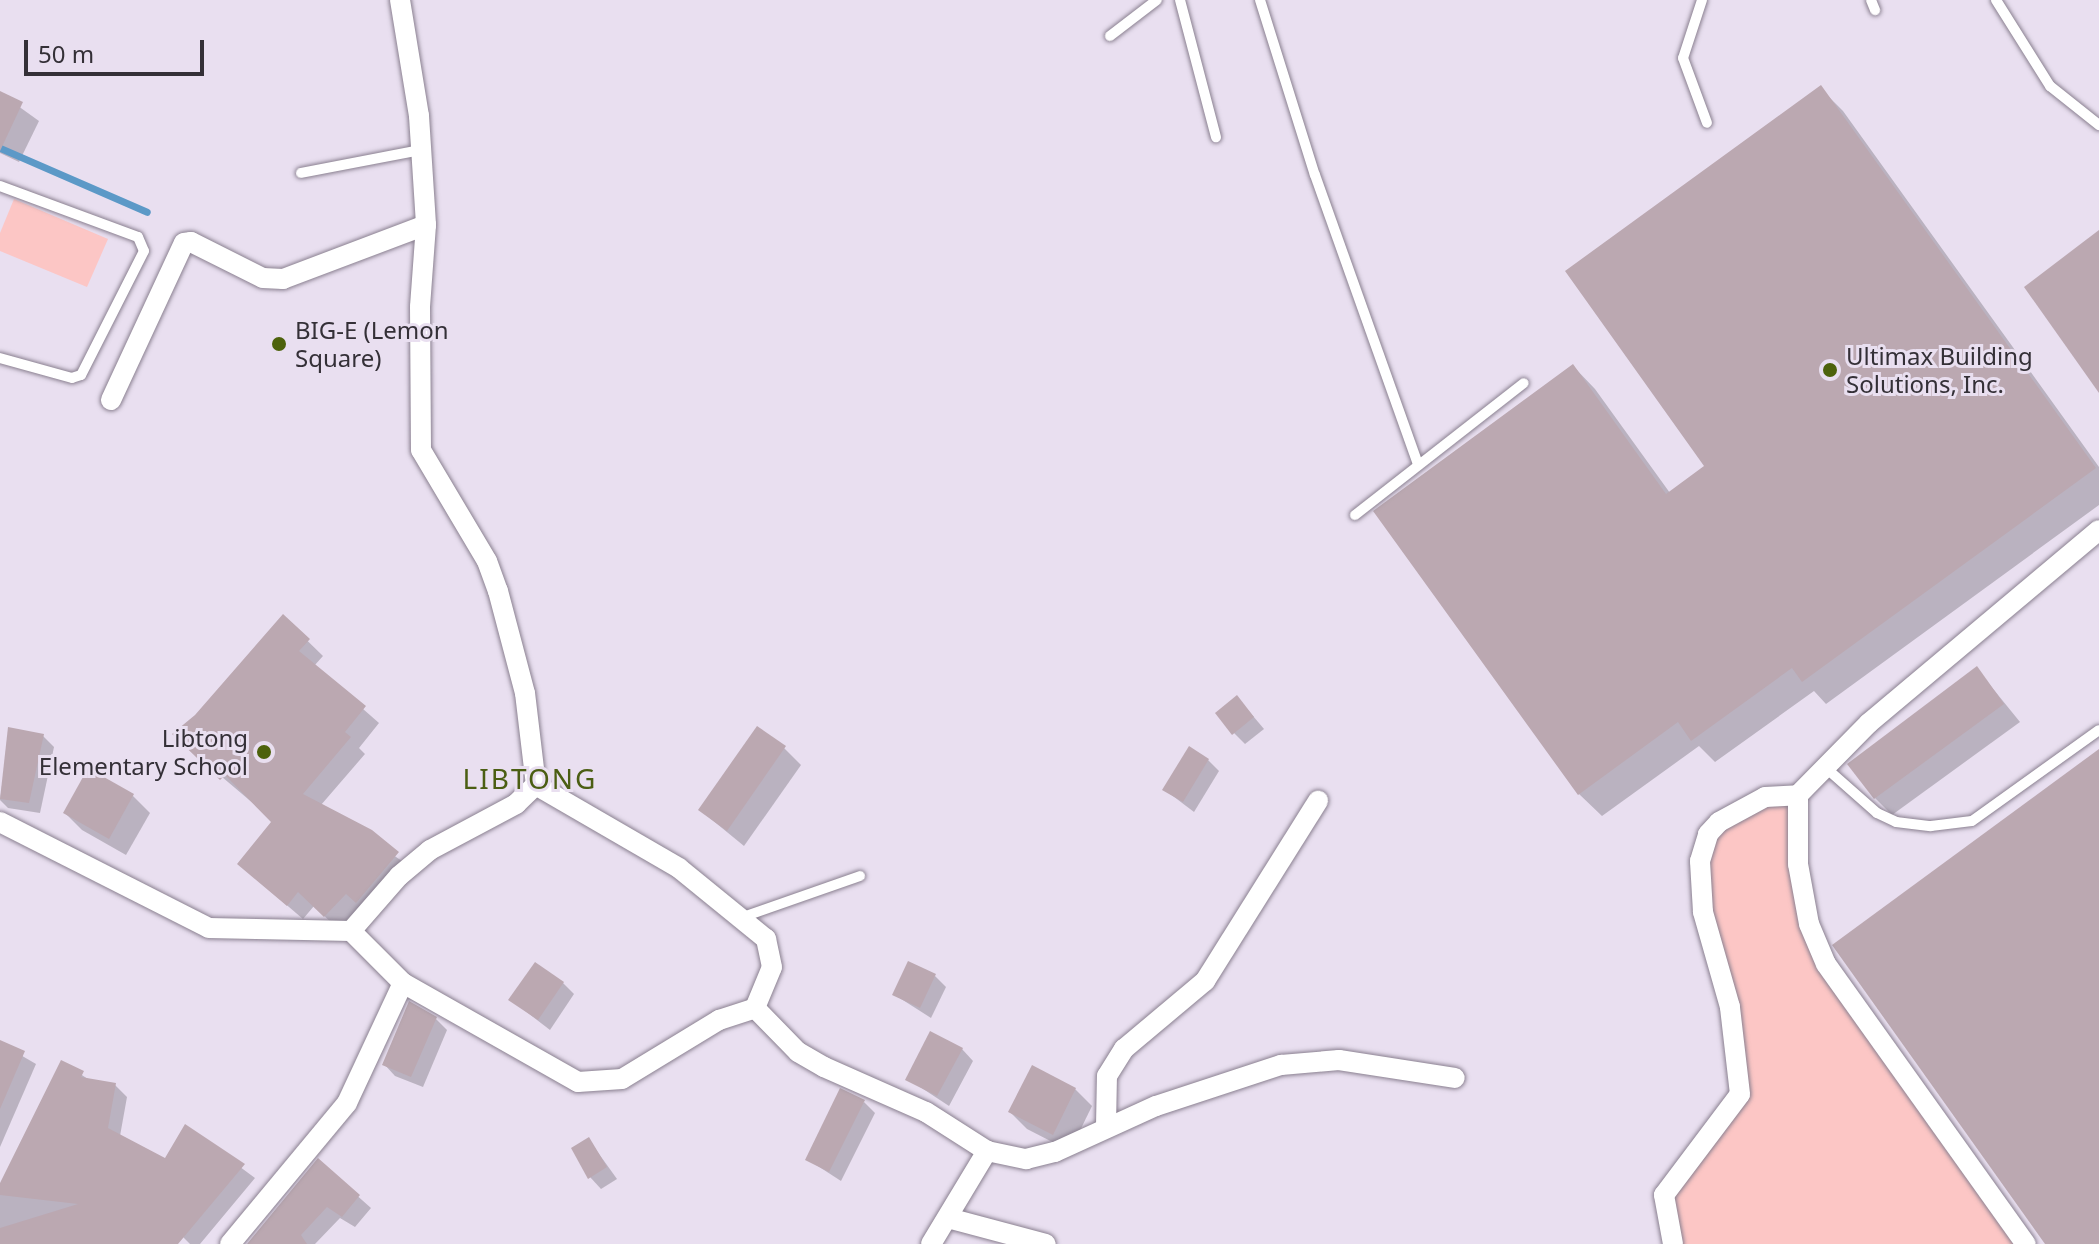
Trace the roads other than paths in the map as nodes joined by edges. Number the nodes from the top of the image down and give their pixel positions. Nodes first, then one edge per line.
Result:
1 (400, 0) edge
2 (1157, 0) edge
3 (1180, 0) edge
4 (1260, 0) edge
5 (1702, 0) edge
6 (1996, 0) edge
7 (1110, 36) dead end
8 (1707, 123) dead end
9 (2099, 125) edge
10 (1216, 137) dead end
11 (421, 150) junction
12 (301, 173) dead end
13 (0, 186) edge
14 (426, 225) junction
15 (0, 358) edge
16 (1524, 383) dead end
17 (111, 400) dead end
18 (1417, 462) junction
19 (1355, 515) dead end
20 (2099, 530) edge
21 (2099, 730) edge
22 (1826, 768) junction
23 (536, 785) junction
24 (1798, 795) junction
25 (1318, 801) dead end
26 (0, 822) edge
27 (860, 876) dead end
28 (743, 917) junction
29 (351, 931) junction
30 (403, 983) junction
31 (755, 1008) junction
32 (1455, 1078) dead end
33 (1106, 1126) junction
34 (987, 1151) junction
35 (948, 1218) junction
36 (230, 1244) edge
37 (931, 1244) edge
38 (1046, 1244) edge
39 (1673, 1244) edge
40 (2026, 1244) edge

1 - 11 street
2 - 7 lane
3 - 10 lane
4 - 18 lane
5 - 8 lane
6 - 9 lane
11 - 12 lane
11 - 14 street
13 - 15 lane
14 - 17 street
14 - 23 street
16 - 18 lane
18 - 19 lane
20 - 22 street
21 - 22 lane
22 - 24 street
23 - 28 street
23 - 29 street
24 - 39 street
24 - 40 street
25 - 33 street
26 - 29 street
27 - 28 lane
28 - 31 street
29 - 30 street
30 - 31 street
30 - 36 street
31 - 34 street
32 - 33 street
33 - 34 street
34 - 35 street
35 - 37 street
35 - 38 street

